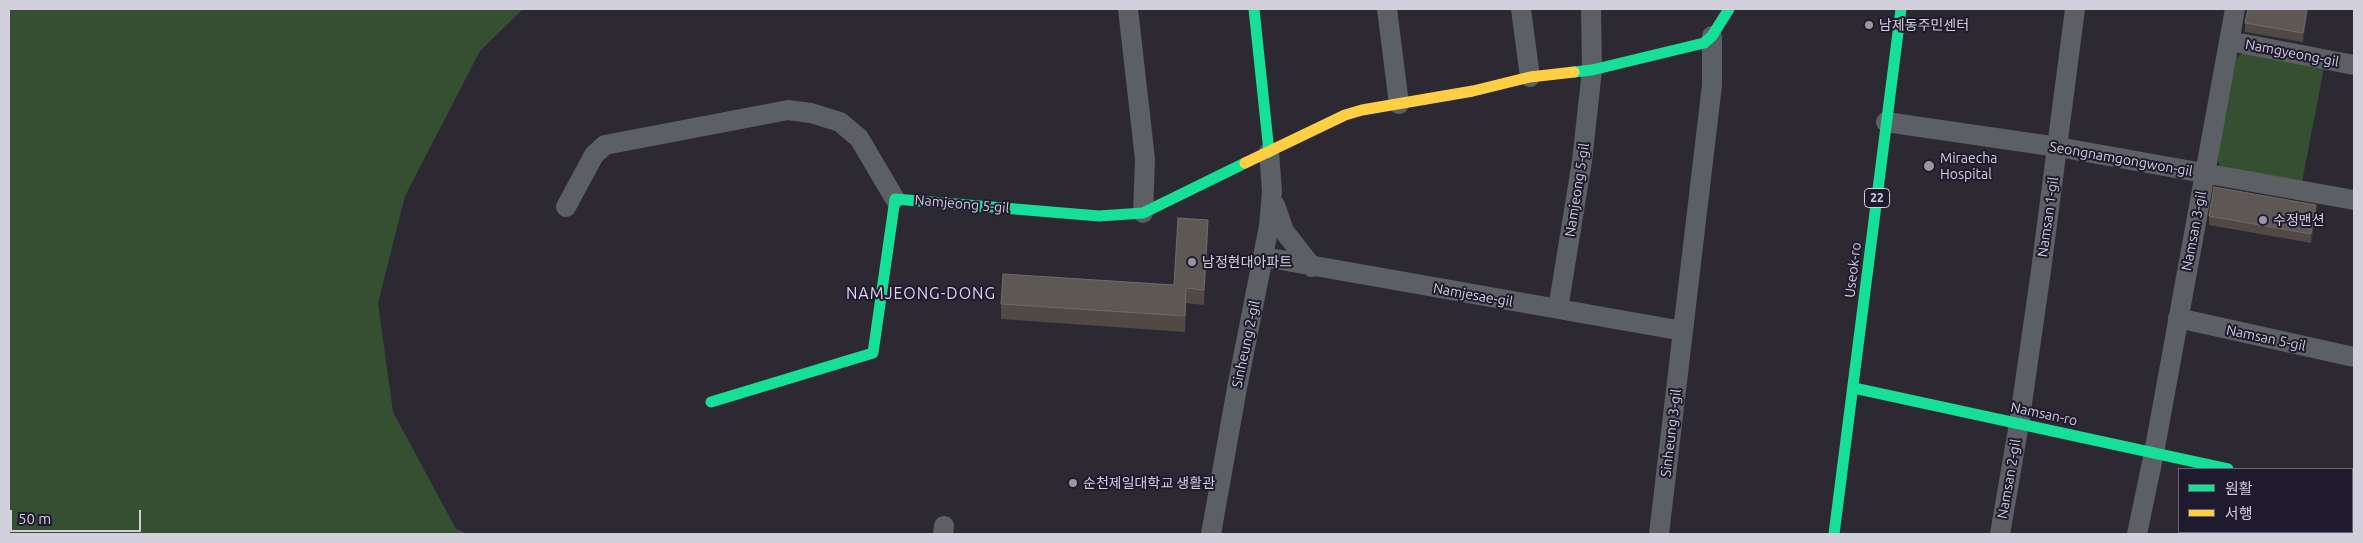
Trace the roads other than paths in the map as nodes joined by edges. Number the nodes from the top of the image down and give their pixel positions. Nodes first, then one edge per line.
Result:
1 (1128, 9) edge
2 (1254, 9) edge
3 (1388, 9) edge
4 (1521, 9) edge
5 (1591, 9) edge
6 (1729, 9) edge
7 (1901, 9) edge
8 (2075, 9) edge
9 (2235, 9) edge
10 (1712, 36) junction
11 (2229, 41) junction
12 (2354, 65) edge
13 (1592, 70) junction
14 (1530, 78) junction
15 (1399, 104) junction
16 (1886, 122) junction
17 (2058, 148) junction
18 (1269, 152) junction
19 (2205, 174) junction
20 (1272, 194) junction
21 (896, 199) junction
22 (2354, 200) edge
23 (566, 207) dead end
24 (1143, 212) junction
25 (1264, 258) junction
26 (1312, 266) junction
27 (1558, 309) junction
28 (2178, 318) junction
29 (1683, 331) junction
30 (2354, 357) edge
31 (1854, 388) junction
32 (711, 402) dead end
33 (2019, 424) junction
34 (2154, 453) junction
35 (2223, 468) edge
36 (1210, 534) edge
37 (1659, 534) edge
38 (1834, 534) edge
39 (2000, 534) edge
40 (2137, 534) edge

1 - 24 street
2 - 18 street
3 - 15 street
4 - 14 street
5 - 13 street, Namjeong 5-gil
6 - 10 street
7 - 16 street, Useok-ro / 22
8 - 17 street, Namsan 1-gil
9 - 11 street, Namsan 3-gil
10 - 13 street, Namjeong 5-gil
10 - 29 street
11 - 12 street, Namgyeong-gil
11 - 19 street, Namsan 3-gil
13 - 14 street, Namjeong 5-gil
13 - 27 street, Namjeong 5-gil
14 - 15 street, Namjeong 5-gil
15 - 18 street, Namjeong 5-gil
16 - 17 street, Seongnamgongwon-gil
16 - 31 street, Useok-ro / 22
17 - 19 street, Seongnamgongwon-gil
17 - 33 street, Namsan 1-gil
18 - 20 street, Sinheung 2-gil
18 - 24 street, Namjeong 5-gil
19 - 22 street, Seongnamgongwon-gil
19 - 28 street, Namsan 3-gil
20 - 25 street, Sinheung 2-gil
20 - 26 street
21 - 23 street
21 - 24 street, Namjeong 5-gil
21 - 32 street, Namjeong 5-gil
25 - 26 street, Namjesae-gil
25 - 36 street, Sinheung 2-gil
26 - 27 street, Namjesae-gil
27 - 29 street, Namjesae-gil
28 - 30 street, Namsan 5-gil
28 - 34 street, Namsan 3-gil
29 - 37 street, Sinheung 3-gil
31 - 33 street, Namsan-ro
31 - 38 street, Useok-ro / 22
33 - 34 street, Namsan-ro
33 - 39 street, Namsan 2-gil
34 - 35 street, Namsan-ro
34 - 40 street, Namsan 3-gil

